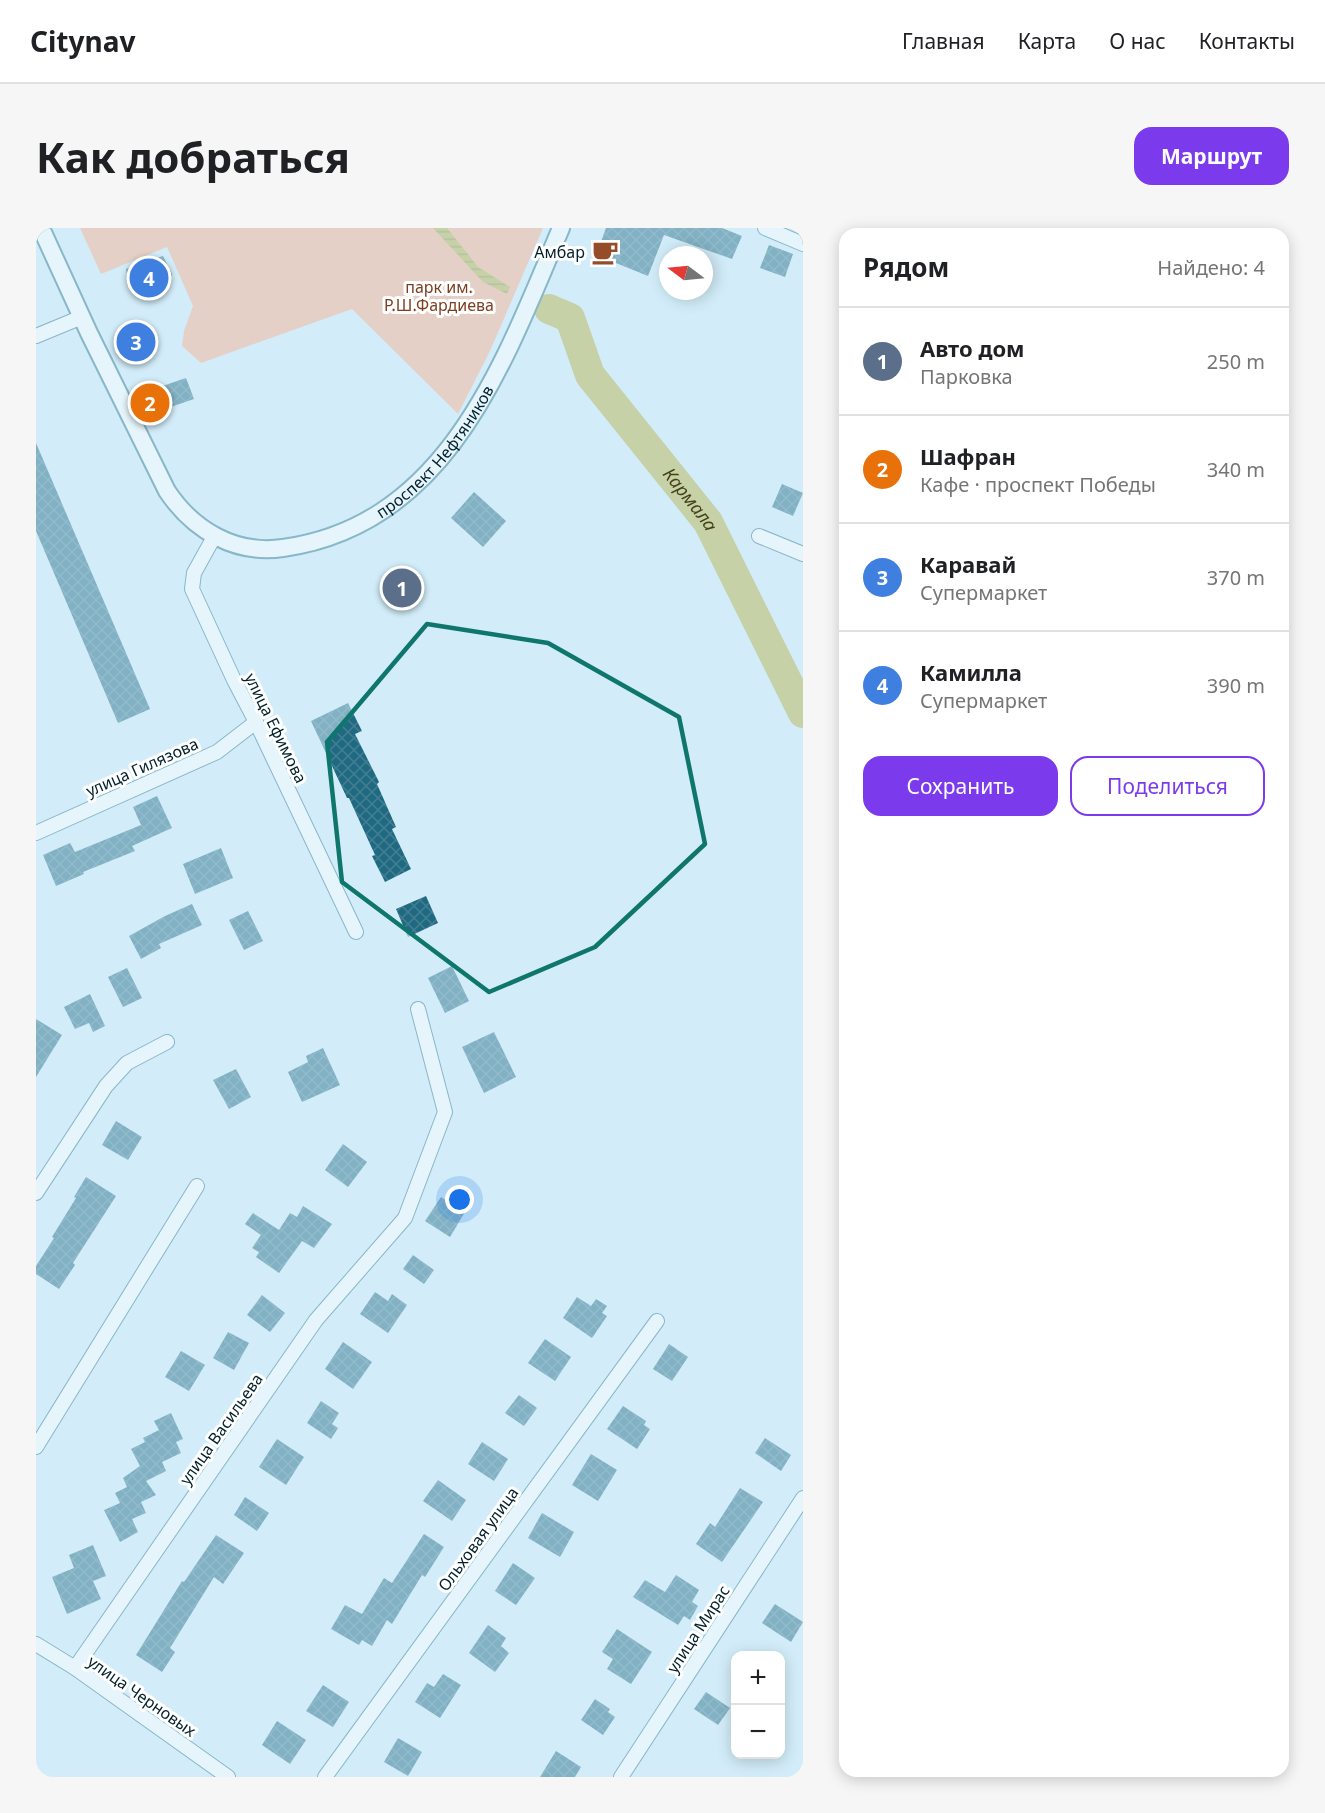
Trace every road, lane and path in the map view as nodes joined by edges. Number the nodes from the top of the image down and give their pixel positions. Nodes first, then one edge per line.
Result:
1 (41, 228) edge
2 (561, 228) edge
3 (765, 228) edge
4 (803, 244) edge
5 (82, 317) junction
6 (36, 336) edge
7 (759, 536) dead end
8 (214, 537) junction
9 (803, 554) edge
10 (256, 722) junction
11 (36, 833) edge
12 (356, 932) dead end
13 (418, 1009) dead end
14 (167, 1042) dead end
15 (197, 1186) dead end
16 (36, 1193) edge
17 (657, 1321) dead end
18 (36, 1447) edge
19 (803, 1498) edge
20 (36, 1644) edge
21 (75, 1668) junction
22 (228, 1777) edge
23 (325, 1777) edge
24 (621, 1777) edge

1 - 5 street
2 - 8 street, проспект Нефтяников
3 - 4 street
5 - 6 street
5 - 8 street
7 - 9 street
8 - 10 street, улица Ефимова
10 - 11 street, улица Гилязова
10 - 12 street, улица Ефимова
13 - 21 street, улица Васильева
14 - 16 street
15 - 18 street
17 - 23 street, Ольховая улица
19 - 24 street, улица Мирас
20 - 21 street, улица Черновых
21 - 22 street, улица Черновых

